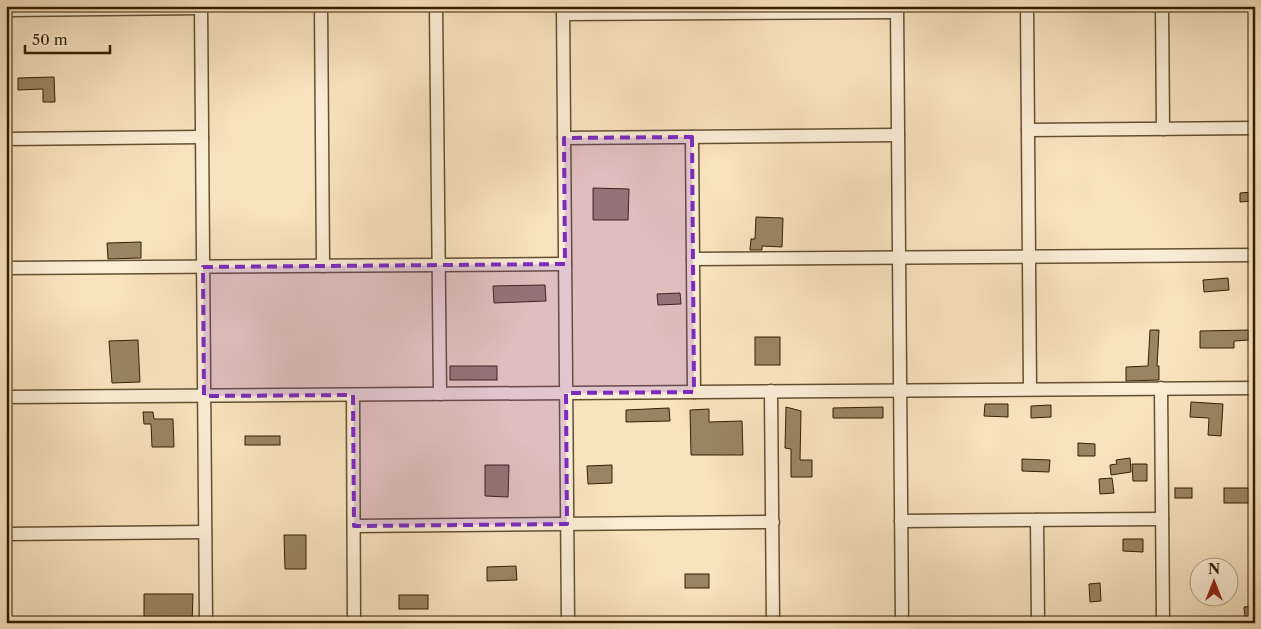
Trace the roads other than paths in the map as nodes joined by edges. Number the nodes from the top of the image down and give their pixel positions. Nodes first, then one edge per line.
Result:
1 (321, 6) edge
2 (436, 6) edge
3 (1027, 6) edge
4 (1162, 6) edge
5 (201, 7) edge
6 (897, 9) edge
7 (6, 10) edge
8 (563, 10) edge
9 (1255, 128) edge
10 (1163, 129) junction
11 (1028, 130) junction
12 (898, 135) junction
13 (202, 137) junction
14 (692, 137) junction
15 (564, 138) junction
16 (6, 139) edge
17 (1255, 255) edge
18 (1029, 257) junction
19 (899, 258) junction
20 (693, 259) junction
21 (565, 264) junction
22 (439, 265) junction
23 (323, 266) junction
24 (203, 267) junction
25 (6, 268) edge
26 (1161, 388) junction
27 (1255, 388) edge
28 (1030, 389) junction
29 (900, 390) junction
30 (694, 392) junction
31 (772, 392) junction
32 (566, 393) junction
33 (440, 394) junction
34 (353, 395) junction
35 (204, 396) junction
36 (6, 398) edge
37 (1162, 519) junction
38 (1037, 520) junction
39 (901, 521) junction
40 (773, 522) junction
41 (567, 524) junction
42 (354, 526) junction
43 (205, 532) junction
44 (6, 534) edge
45 (206, 623) edge
46 (354, 623) edge
47 (568, 623) edge
48 (773, 623) edge
49 (902, 623) edge
50 (1038, 623) edge
51 (1163, 623) edge

1 - 23 street
2 - 22 street
3 - 11 street
4 - 10 street
5 - 7 street
5 - 13 street
6 - 8 street
6 - 12 street
8 - 15 street
9 - 10 street
10 - 11 street
11 - 18 street
12 - 14 street
12 - 19 street
13 - 16 street
13 - 24 street
14 - 15 street
14 - 20 street
15 - 21 street
17 - 18 street
18 - 19 street
18 - 28 street
19 - 20 street
19 - 29 street
20 - 30 street
21 - 22 street
21 - 32 street
22 - 23 street
22 - 33 street
23 - 24 street
24 - 25 street
24 - 35 street
26 - 27 street
26 - 28 street
26 - 37 street
28 - 29 street
29 - 31 street
29 - 39 street
30 - 31 street
30 - 32 street
31 - 40 street
32 - 33 street
32 - 41 street
33 - 34 street
34 - 35 street
34 - 42 street
35 - 36 street
35 - 43 street
37 - 38 street
37 - 51 street
38 - 39 street
38 - 50 street
39 - 49 street
40 - 41 street
40 - 48 street
41 - 42 street
41 - 47 street
42 - 46 street
43 - 44 street
43 - 45 street

